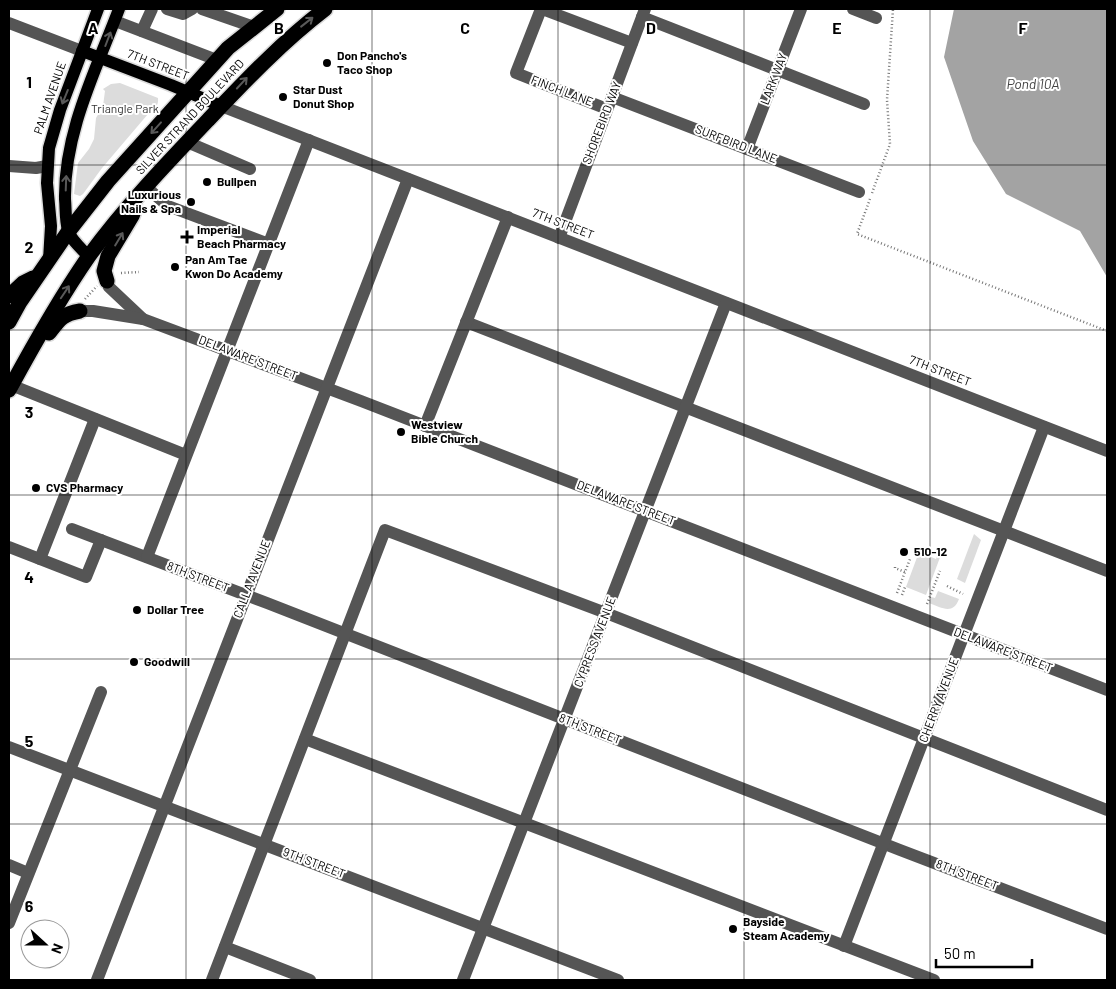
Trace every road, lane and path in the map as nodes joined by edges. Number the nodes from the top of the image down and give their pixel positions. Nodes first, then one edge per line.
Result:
1 (98, 9) edge
2 (152, 9) edge
3 (167, 9) edge
4 (192, 9) edge
5 (202, 9) edge
6 (276, 9) edge
7 (325, 9) edge
8 (542, 9) edge
9 (801, 9) edge
10 (853, 9) edge
11 (893, 9) edge
12 (644, 13) edge
13 (117, 15) edge
14 (876, 18) dead end
15 (9, 23) edge
16 (254, 27) junction
17 (142, 32) junction
18 (632, 43) junction
19 (82, 51) junction
20 (100, 58) junction
21 (217, 60) junction
22 (777, 70) junction
23 (188, 92) junction
24 (612, 96) junction
25 (864, 104) dead end
26 (221, 106) junction
27 (608, 109) junction
28 (309, 140) junction
29 (187, 142) junction
30 (747, 149) junction
31 (9, 166) edge
32 (48, 166) junction
33 (250, 169) dead end
34 (408, 179) junction
35 (142, 192) junction
36 (859, 192) dead end
37 (508, 217) junction
38 (68, 232) junction
39 (558, 238) junction
40 (269, 244) junction
41 (88, 257) junction
42 (49, 260) junction
43 (139, 272) dead end
44 (121, 273) dead end
45 (37, 277) junction
46 (102, 283) junction
47 (9, 296) edge
48 (726, 303) junction
49 (80, 307) junction
50 (143, 319) junction
51 (9, 322) edge
52 (466, 322) junction
53 (1107, 331) edge
54 (227, 350) junction
55 (22, 364) junction
56 (10, 388) edge
57 (327, 388) junction
58 (686, 407) junction
59 (95, 419) junction
60 (425, 426) junction
61 (1044, 427) junction
62 (1107, 451) edge
63 (186, 456) junction
64 (645, 511) junction
65 (72, 529) dead end
66 (1004, 531) junction
67 (101, 540) junction
68 (9, 547) edge
69 (147, 557) junction
70 (40, 559) junction
71 (910, 559) dead end
72 (895, 567) dead end
73 (940, 571) dead end
74 (1107, 571) edge
75 (905, 572) junction
76 (946, 586) dead end
77 (905, 587) dead end
78 (897, 593) dead end
79 (963, 594) dead end
80 (247, 595) junction
81 (902, 595) dead end
82 (927, 604) dead end
83 (606, 614) junction
84 (346, 634) junction
85 (964, 635) junction
86 (1107, 690) edge
87 (101, 692) dead end
88 (565, 719) junction
89 (924, 738) junction
90 (305, 739) junction
91 (9, 747) edge
92 (69, 770) junction
93 (165, 806) junction
94 (1107, 810) edge
95 (524, 823) junction
96 (264, 844) junction
97 (883, 844) junction
98 (9, 865) edge
99 (28, 873) junction
100 (9, 923) edge
101 (483, 928) junction
102 (1107, 929) edge
103 (844, 946) junction
104 (225, 947) junction
105 (97, 980) edge
106 (212, 980) edge
107 (310, 980) edge
108 (463, 980) edge
109 (618, 980) edge
110 (934, 980) edge

1 - 19 main road, PALM AVENUE
2 - 17 street
3 - 4 street
5 - 16 street
6 - 16 highway, SILVER STRAND BOULEVARD
26 -> 7 highway, SILVER STRAND BOULEVARD
8 - 18 street
8 - 27 street, FINCH LANE
9 - 22 street, LARK WAY
10 - 14 street
11 - 53 path
12 - 18 street, SHOREBIRD WAY
12 - 22 street
13 - 17 street
20 -> 13 main road
15 - 19 street, 7TH STREET
16 - 21 highway, SILVER STRAND BOULEVARD
17 - 21 street
18 - 24 street, SHOREBIRD WAY
19 - 20 main road, 7TH STREET
19 -> 32 main road, PALM AVENUE
20 - 23 main road, 7TH STREET
38 -> 20 main road
21 - 23 highway, SILVER STRAND BOULEVARD
22 - 25 street
22 - 30 street, LARK WAY
23 - 26 main road, 7TH STREET
23 -> 38 highway, SILVER STRAND BOULEVARD
24 - 27 street, SHOREBIRD WAY
24 - 30 street, SURFBIRD LANE
26 - 28 street, 7TH STREET
26 - 29 highway, SILVER STRAND BOULEVARD
27 - 39 street, SHOREBIRD WAY
28 - 34 street, 7TH STREET
28 - 40 street
29 - 33 street
29 - 35 highway, SILVER STRAND BOULEVARD
30 - 36 street, SURFBIRD LANE
31 - 32 street
32 - 42 main road, PALM AVENUE
34 - 37 street, 7TH STREET
34 - 57 street, CALLA AVENUE
35 - 40 street
35 - 41 highway, SILVER STRAND BOULEVARD
46 -> 35 highway
37 - 39 street, 7TH STREET
37 - 52 street
38 - 41 main road
38 - 42 highway
39 - 48 street, 7TH STREET
40 - 54 street
55 -> 41 highway
42 - 45 highway
43 - 44 path
45 - 47 highway
45 - 51 highway
46 - 49 path
46 - 50 street, DELAWARE STREET
48 - 58 street, CYPRESS AVENUE
48 - 61 street, 7TH STREET
49 - 50 street, DELAWARE STREET
49 - 55 highway
50 - 54 street, DELAWARE STREET
52 - 58 street
52 - 60 street
54 - 57 street, DELAWARE STREET
54 - 63 street
55 - 56 highway
56 - 59 street
57 - 60 street, DELAWARE STREET
57 - 80 street, CALLA AVENUE
58 - 64 street, CYPRESS AVENUE
58 - 66 street
59 - 63 street
59 - 70 street
60 - 64 street, DELAWARE STREET
61 - 62 street, 7TH STREET
61 - 66 street, CHERRY AVENUE
63 - 69 street
64 - 83 street, CYPRESS AVENUE
64 - 85 street, DELAWARE STREET
65 - 67 street, 8TH STREET
66 - 74 street
66 - 85 street, CHERRY AVENUE
67 - 69 street, 8TH STREET
67 - 70 street
68 - 70 street
69 - 80 street, 8TH STREET
71 - 75 path
72 - 75 path
73 - 82 path
75 - 78 path
76 - 79 path
77 - 81 path
80 - 84 street, 8TH STREET
80 - 93 street, CALLA AVENUE
83 - 84 street
83 - 88 street, CYPRESS AVENUE
83 - 89 street
84 - 88 street, 8TH STREET
84 - 90 street
85 - 86 street, DELAWARE STREET
85 - 89 street, CHERRY AVENUE
87 - 92 street
88 - 95 street, CYPRESS AVENUE
88 - 97 street, 8TH STREET
89 - 94 street
89 - 97 street, CHERRY AVENUE
90 - 95 street
90 - 96 street
91 - 92 street, 9TH STREET
92 - 93 street, 9TH STREET
92 - 99 street
93 - 96 street, 9TH STREET
93 - 105 street, CALLA AVENUE
95 - 101 street, CYPRESS AVENUE
95 - 103 street
96 - 101 street, 9TH STREET
96 - 104 street
97 - 102 street, 8TH STREET
97 - 103 street, CHERRY AVENUE
98 - 99 street
99 - 100 street
101 - 108 street, CYPRESS AVENUE
101 - 109 street, 9TH STREET
103 - 110 street
104 - 106 street
104 - 107 street

